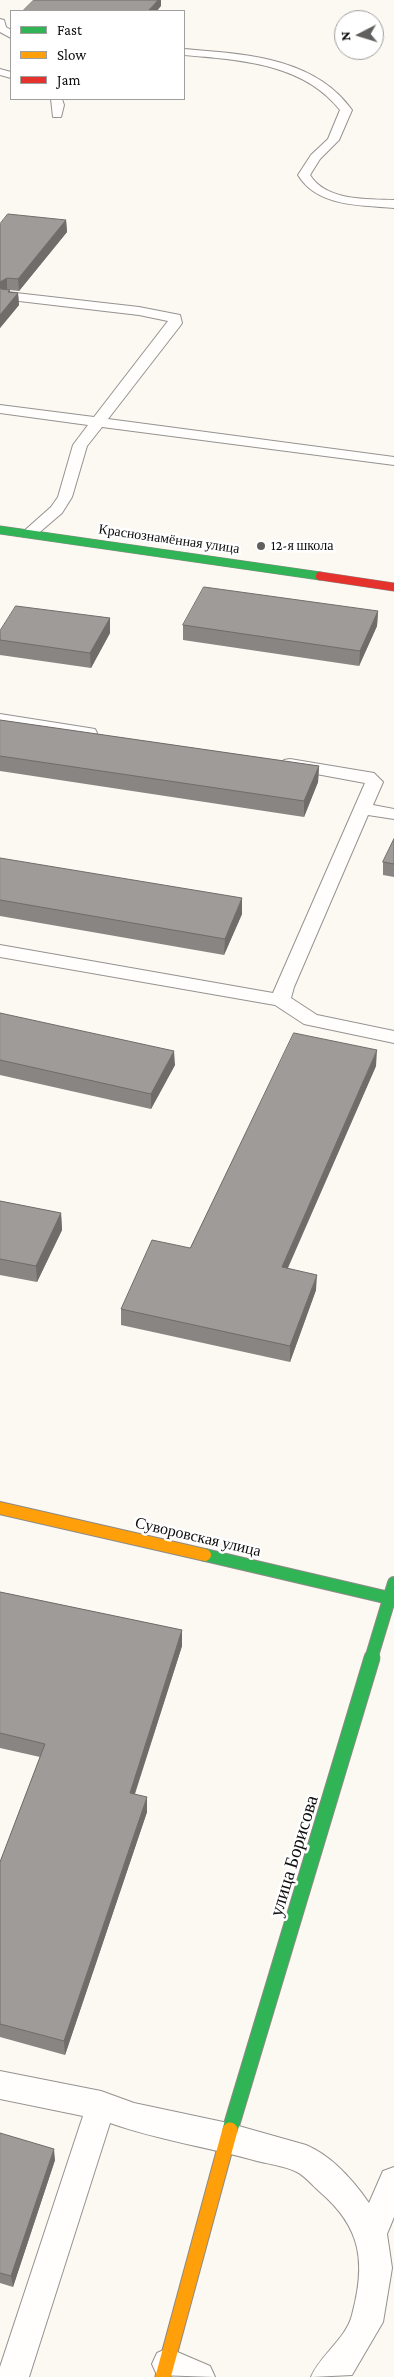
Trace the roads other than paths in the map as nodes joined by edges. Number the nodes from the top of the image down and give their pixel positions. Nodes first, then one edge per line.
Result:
1 (0, 22) edge
2 (10, 33) edge
3 (185, 52) edge
4 (56, 100) edge
5 (58, 116) dead end
6 (394, 204) edge
7 (7, 296) edge
8 (0, 409) edge
9 (99, 422) junction
10 (394, 461) edge
11 (0, 530) edge
12 (29, 534) junction
13 (394, 588) edge
14 (0, 719) edge
15 (106, 736) edge
16 (271, 762) edge
17 (364, 809) junction
18 (394, 814) edge
19 (0, 951) edge
20 (282, 1000) junction
21 (394, 1037) edge
22 (0, 1508) edge
23 (394, 1583) edge
24 (389, 1598) junction
25 (0, 2085) edge
26 (101, 2105) junction
27 (228, 2138) junction
28 (394, 2182) edge
29 (371, 2234) junction
30 (166, 2370) edge
31 (13, 2377) edge
32 (199, 2377) edge
33 (327, 2377) edge

1 - 2 lane
3 - 6 lane
4 - 5 lane
7 - 9 lane
8 - 9 lane
9 - 10 lane
9 - 12 lane
11 - 12 street, Краснознамённая улица
12 - 13 street, Краснознамённая улица
14 - 15 lane
16 - 17 lane
17 - 18 lane
17 - 20 lane
19 - 20 lane
20 - 21 lane
22 - 24 street, Суворовская улица
23 - 24 street, улица Борисова
24 - 27 street, улица Борисова
25 - 26 lane
26 - 27 lane
26 - 31 lane
27 - 29 lane
27 - 30 street, улица Борисова
28 - 29 lane
29 - 33 lane
30 - 32 lane

